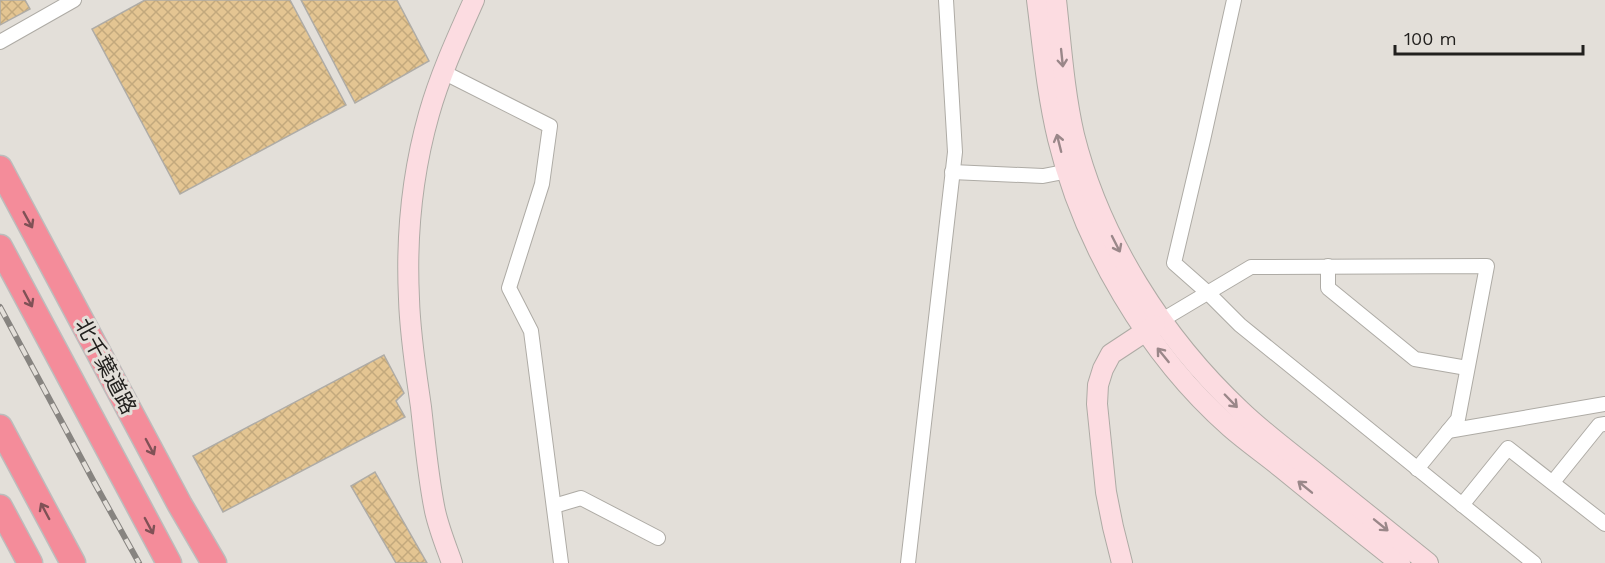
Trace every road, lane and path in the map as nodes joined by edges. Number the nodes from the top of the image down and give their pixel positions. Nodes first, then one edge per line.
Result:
1 (74, 0) edge
2 (474, 0) edge
3 (946, 0) edge
4 (1037, 0) edge
5 (1056, 0) edge
6 (1234, 0) edge
7 (0, 42) edge
8 (443, 72) junction
9 (0, 168) edge
10 (1076, 170) junction
11 (952, 172) junction
12 (0, 247) edge
13 (1328, 266) junction
14 (1208, 293) junction
15 (1154, 326) junction
16 (1467, 368) junction
17 (1605, 404) edge
18 (1605, 424) edge
19 (0, 427) edge
20 (1448, 431) junction
21 (1417, 469) junction
22 (1553, 482) junction
23 (1462, 505) junction
24 (554, 506) junction
25 (0, 507) edge
26 (1605, 524) edge
27 (658, 538) dead end
28 (30, 563) edge
29 (73, 563) edge
30 (169, 563) edge
31 (214, 563) edge
32 (452, 563) edge
33 (561, 563) edge
34 (908, 563) edge
35 (1122, 563) edge
36 (1400, 563) edge
37 (1428, 563) edge
38 (1534, 563) edge

1 - 7 street
2 - 8 main road
3 - 11 street
10 -> 4 main road
5 -> 10 main road
6 - 14 street
8 - 24 street
8 - 32 main road
9 -> 31 highway, 北千葉道路
10 - 11 street
10 - 15 main road
11 - 34 street
12 -> 30 highway, 北千葉道路
13 - 14 street
13 - 16 street
13 - 16 street
14 - 15 street
14 - 21 street
15 - 35 main road
36 -> 15 main road
15 -> 37 main road
16 - 20 street
17 - 20 street
18 - 22 street
29 -> 19 highway
20 - 21 street
21 - 23 street
22 - 23 street
22 - 26 street
23 - 38 street
24 - 27 street
24 - 33 street
25 - 28 highway

